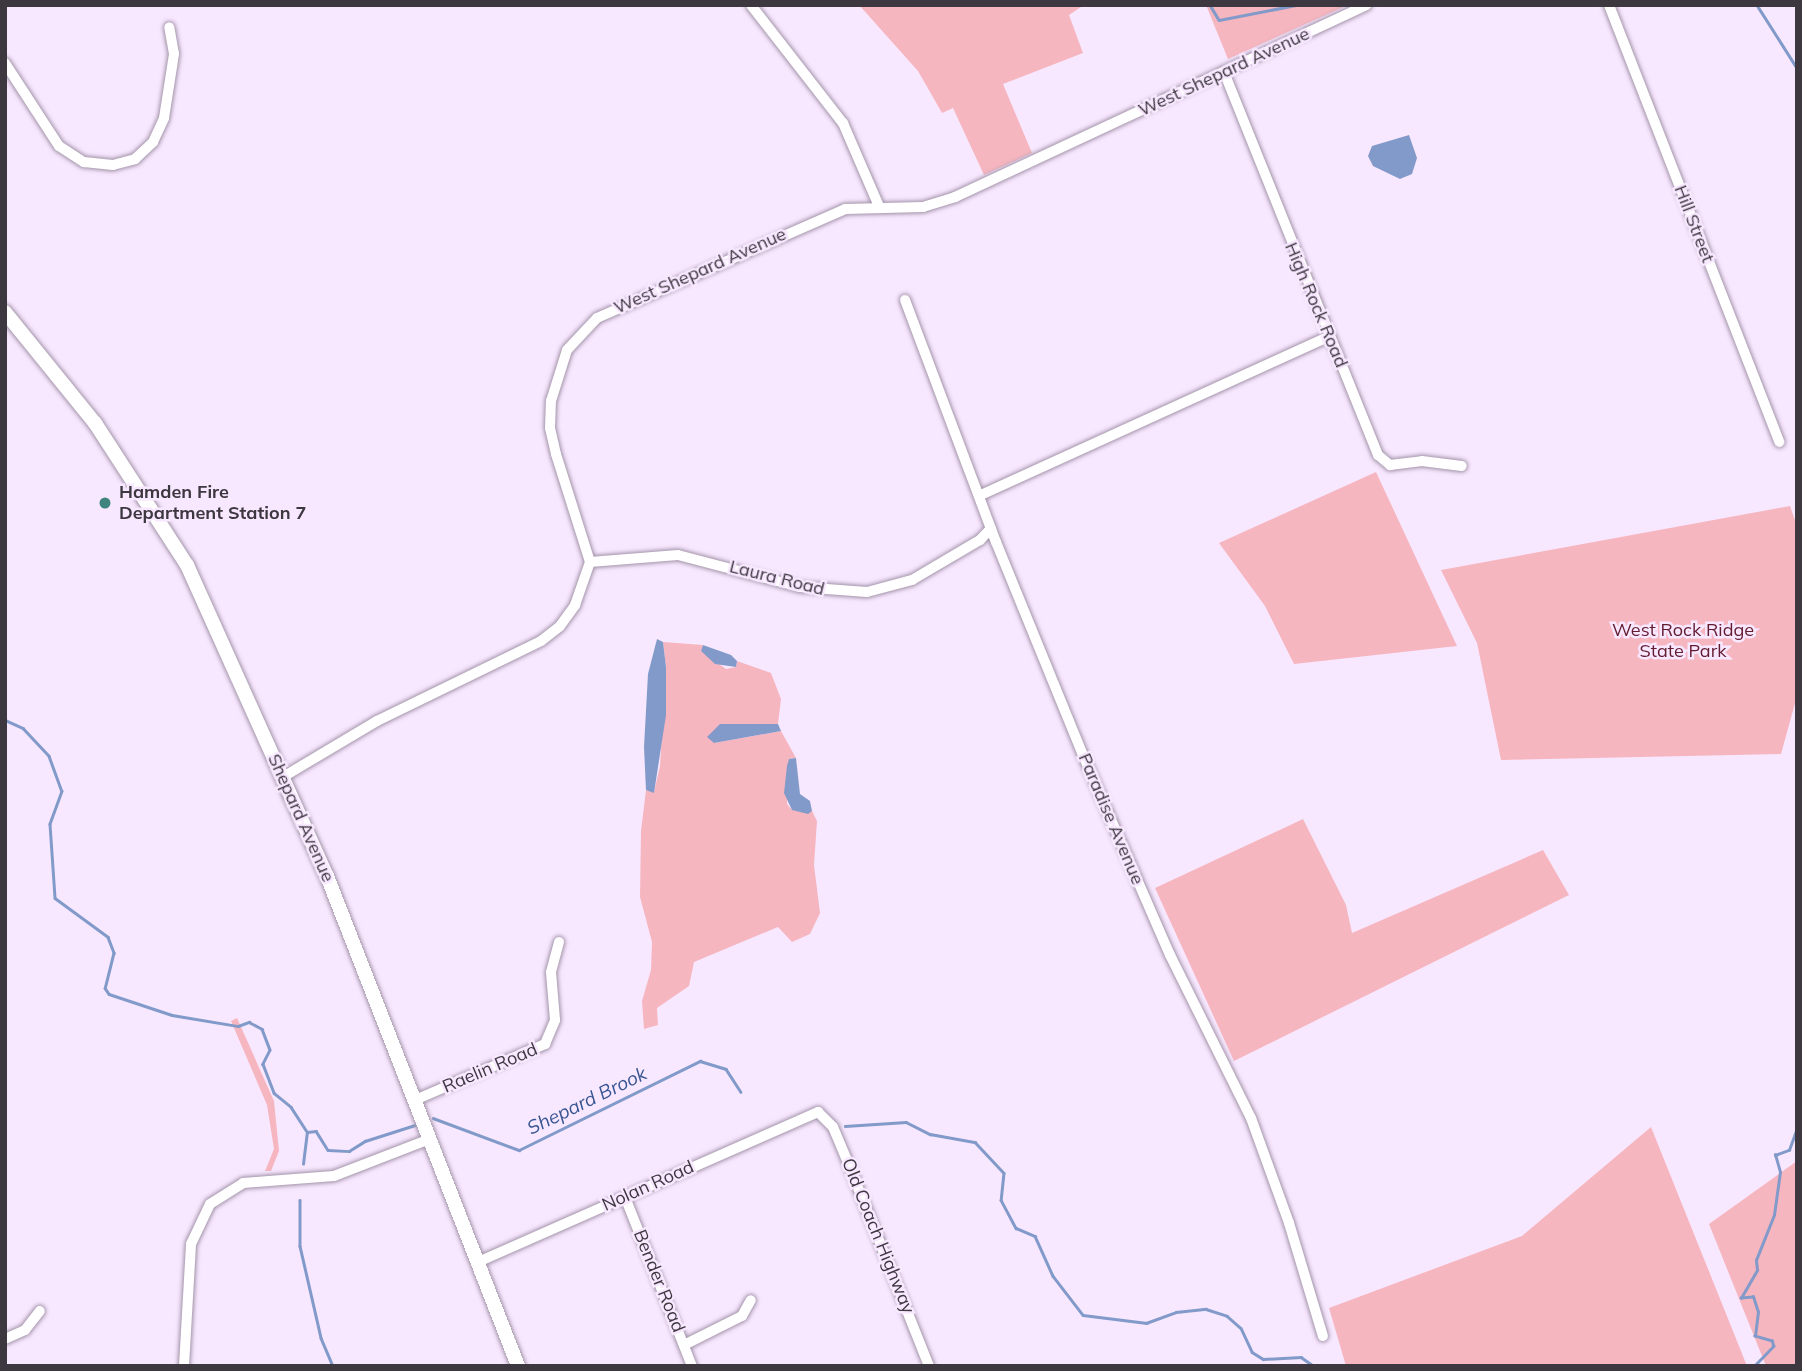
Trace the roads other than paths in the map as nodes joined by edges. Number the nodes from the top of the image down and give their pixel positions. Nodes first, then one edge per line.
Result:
1 (751, 5) edge
2 (1366, 5) edge
3 (1609, 5) edge
4 (169, 27) dead end
5 (5, 63) edge
6 (1224, 72) junction
7 (879, 206) junction
8 (905, 300) dead end
9 (5, 312) edge
10 (1327, 337) junction
11 (1779, 442) dead end
12 (1462, 466) dead end
13 (981, 495) junction
14 (991, 528) junction
15 (590, 562) junction
16 (283, 776) junction
17 (559, 942) dead end
18 (415, 1100) junction
19 (818, 1112) joint
20 (430, 1139) junction
21 (625, 1197) junction
22 (478, 1262) junction
23 (751, 1300) dead end
24 (40, 1311) dead end
25 (1323, 1336) dead end
26 (5, 1339) edge
27 (684, 1345) junction
28 (184, 1366) edge
29 (518, 1366) edge
30 (692, 1366) edge
31 (929, 1366) edge

1 - 7 street
2 - 6 street, West Shepard Avenue
3 - 11 street, Hill Street
4 - 5 street
6 - 7 street, West Shepard Avenue
6 - 10 street, High Rock Road
7 - 15 street, West Shepard Avenue
8 - 13 street, Paradise Avenue
9 - 16 main road, Shepard Avenue
10 - 12 street, High Rock Road
10 - 13 street
13 - 14 street, Paradise Avenue
14 - 15 street, Laura Road
14 - 25 street, Paradise Avenue
15 - 16 street
16 - 18 main road, Shepard Avenue
17 - 18 street, Raelin Road
18 - 20 main road, Shepard Avenue
19 - 21 street, Nolan Road
19 - 31 street, Old Coach Highway
20 - 22 main road, Shepard Avenue
20 - 28 street
21 - 22 street, Nolan Road
21 - 27 street, Bender Road
22 - 29 main road, Shepard Avenue
23 - 27 street
24 - 26 street
27 - 30 street, Bender Road

